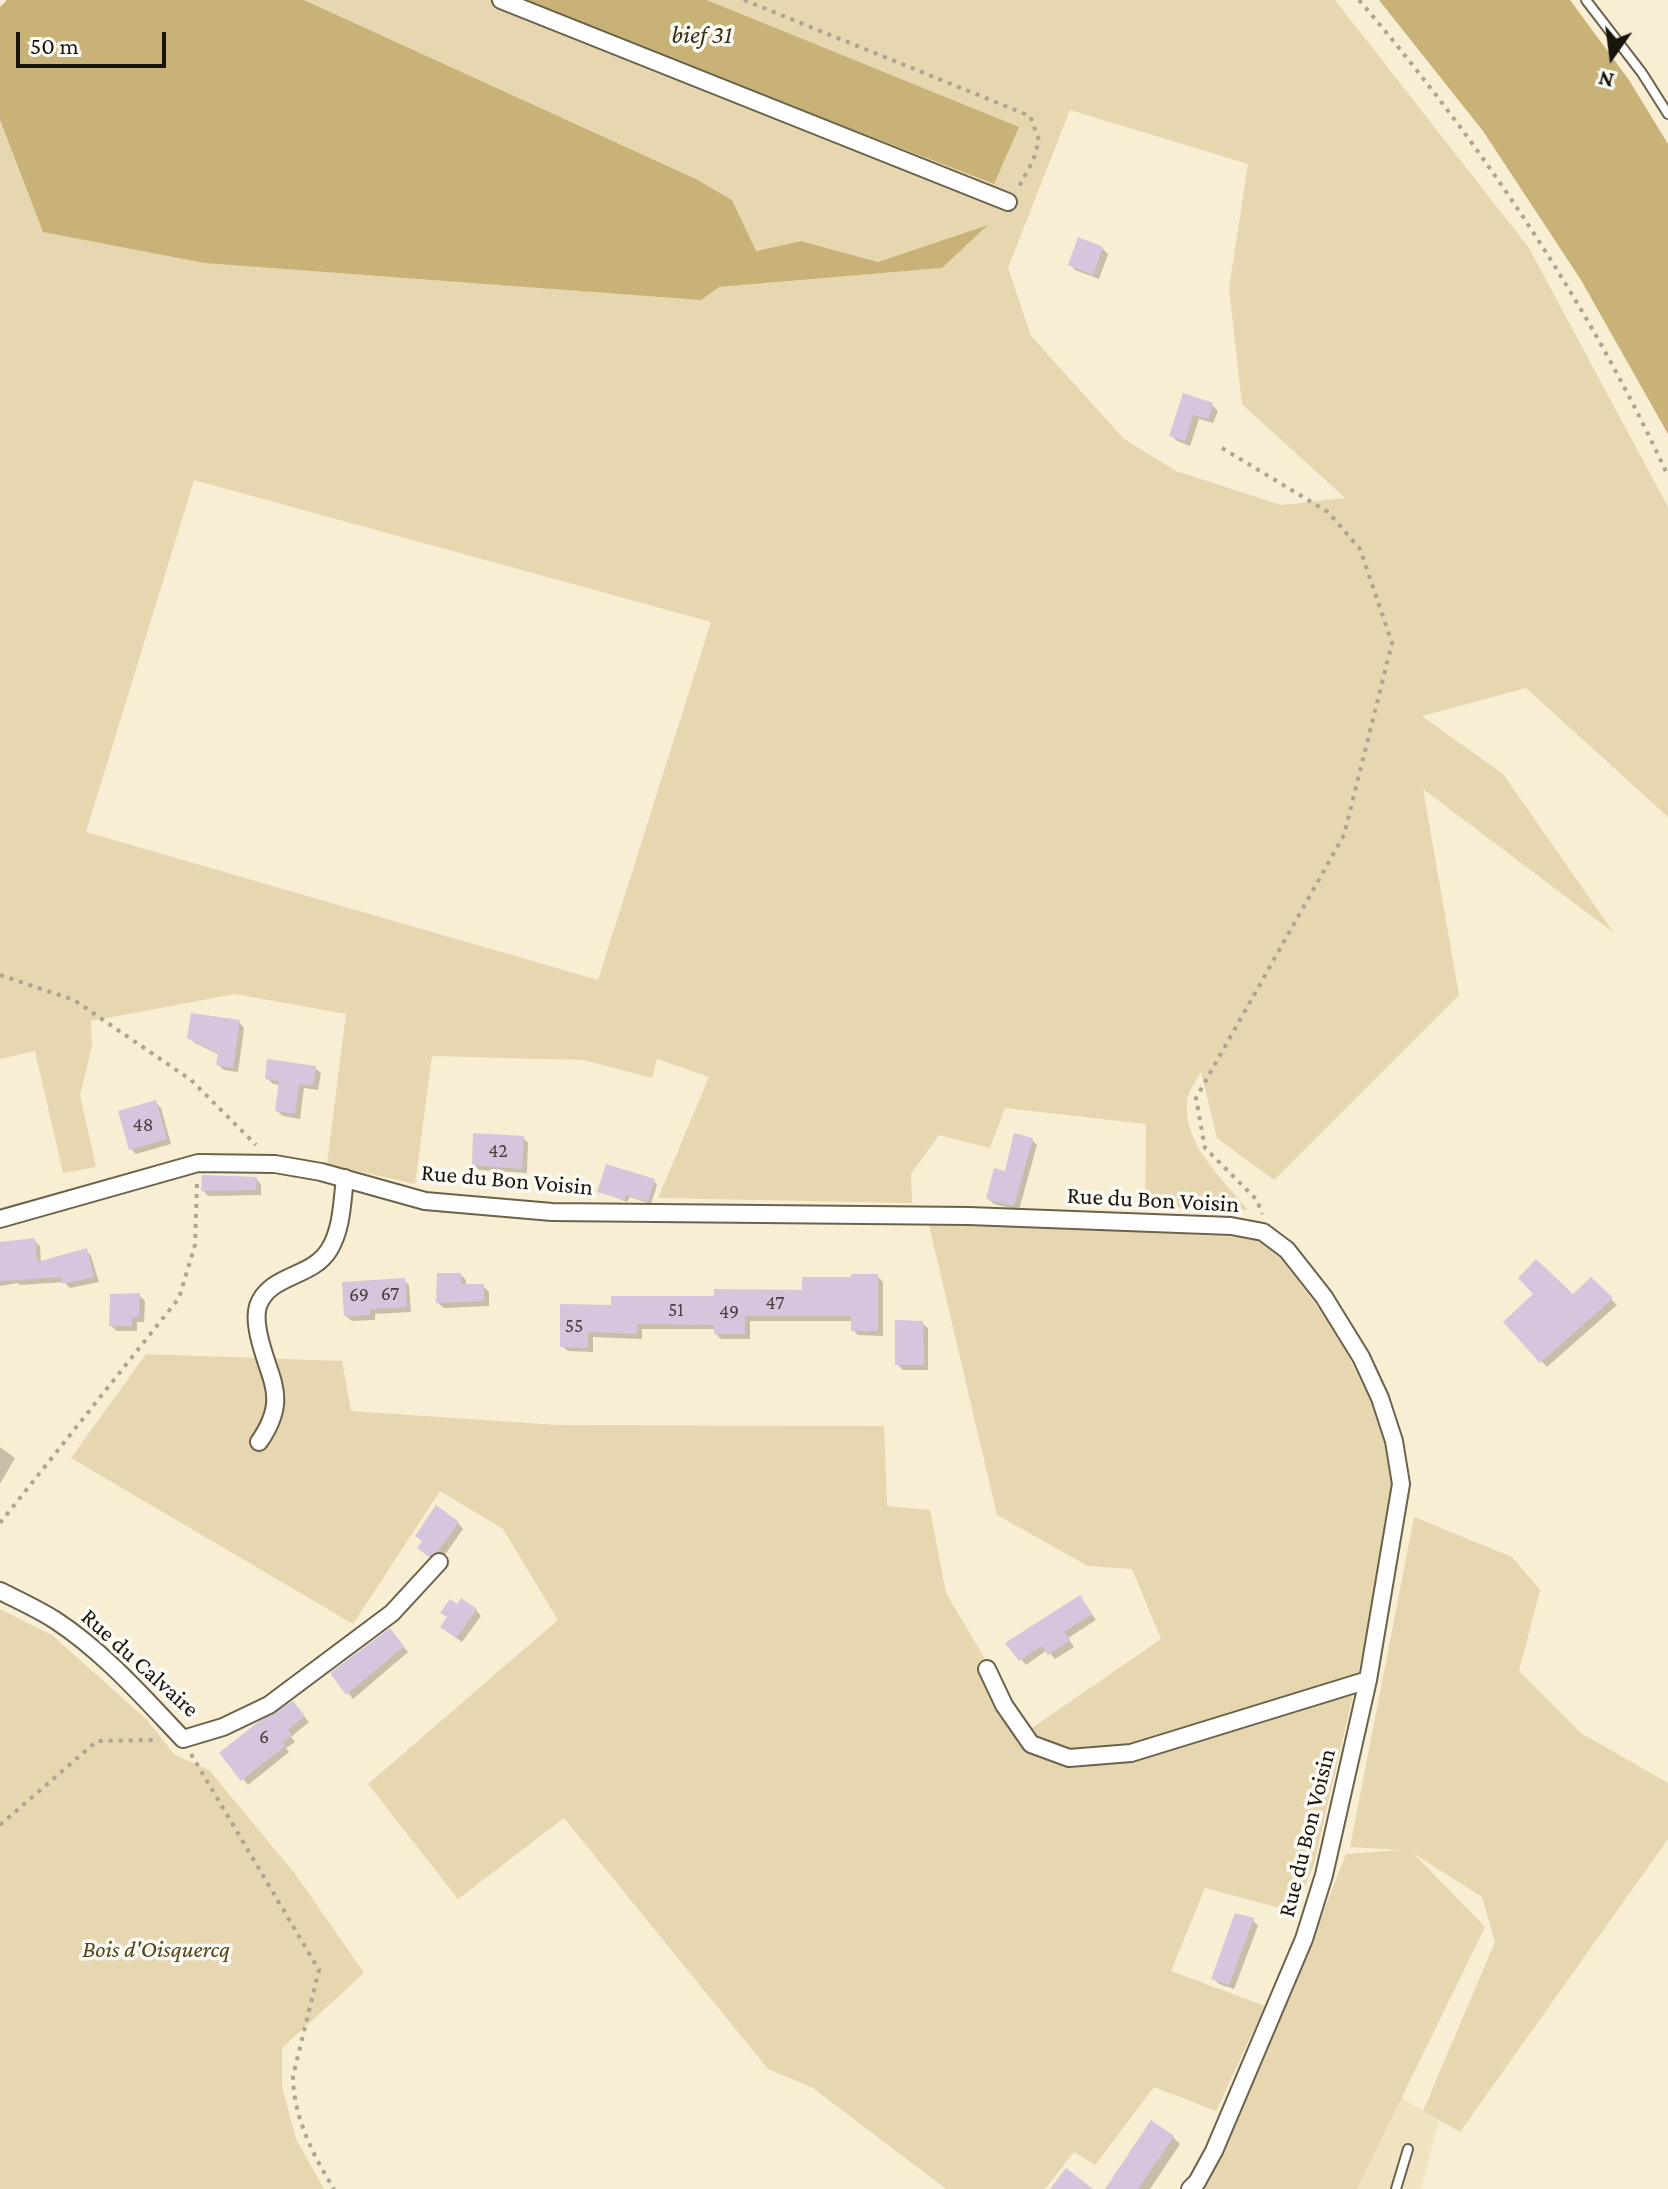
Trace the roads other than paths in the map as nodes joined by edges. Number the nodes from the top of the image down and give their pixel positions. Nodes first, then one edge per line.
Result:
1 (501, 0) edge
2 (1586, 0) edge
3 (1668, 114) edge
4 (1008, 202) road end
5 (345, 1178) junction
6 (0, 1219) edge
7 (259, 1442) dead end
8 (439, 1562) dead end
9 (0, 1591) edge
10 (987, 1669) dead end
11 (1368, 1680) junction
12 (1408, 2149) dead end
13 (1190, 2189) edge
14 (1396, 2189) edge

1 - 4 street
2 - 3 lane
5 - 6 street, Rue du Bon Voisin
5 - 7 street
5 - 11 street, Rue du Bon Voisin
8 - 9 street, Rue du Calvaire
10 - 11 street
11 - 13 street, Rue du Bon Voisin
12 - 14 lane

